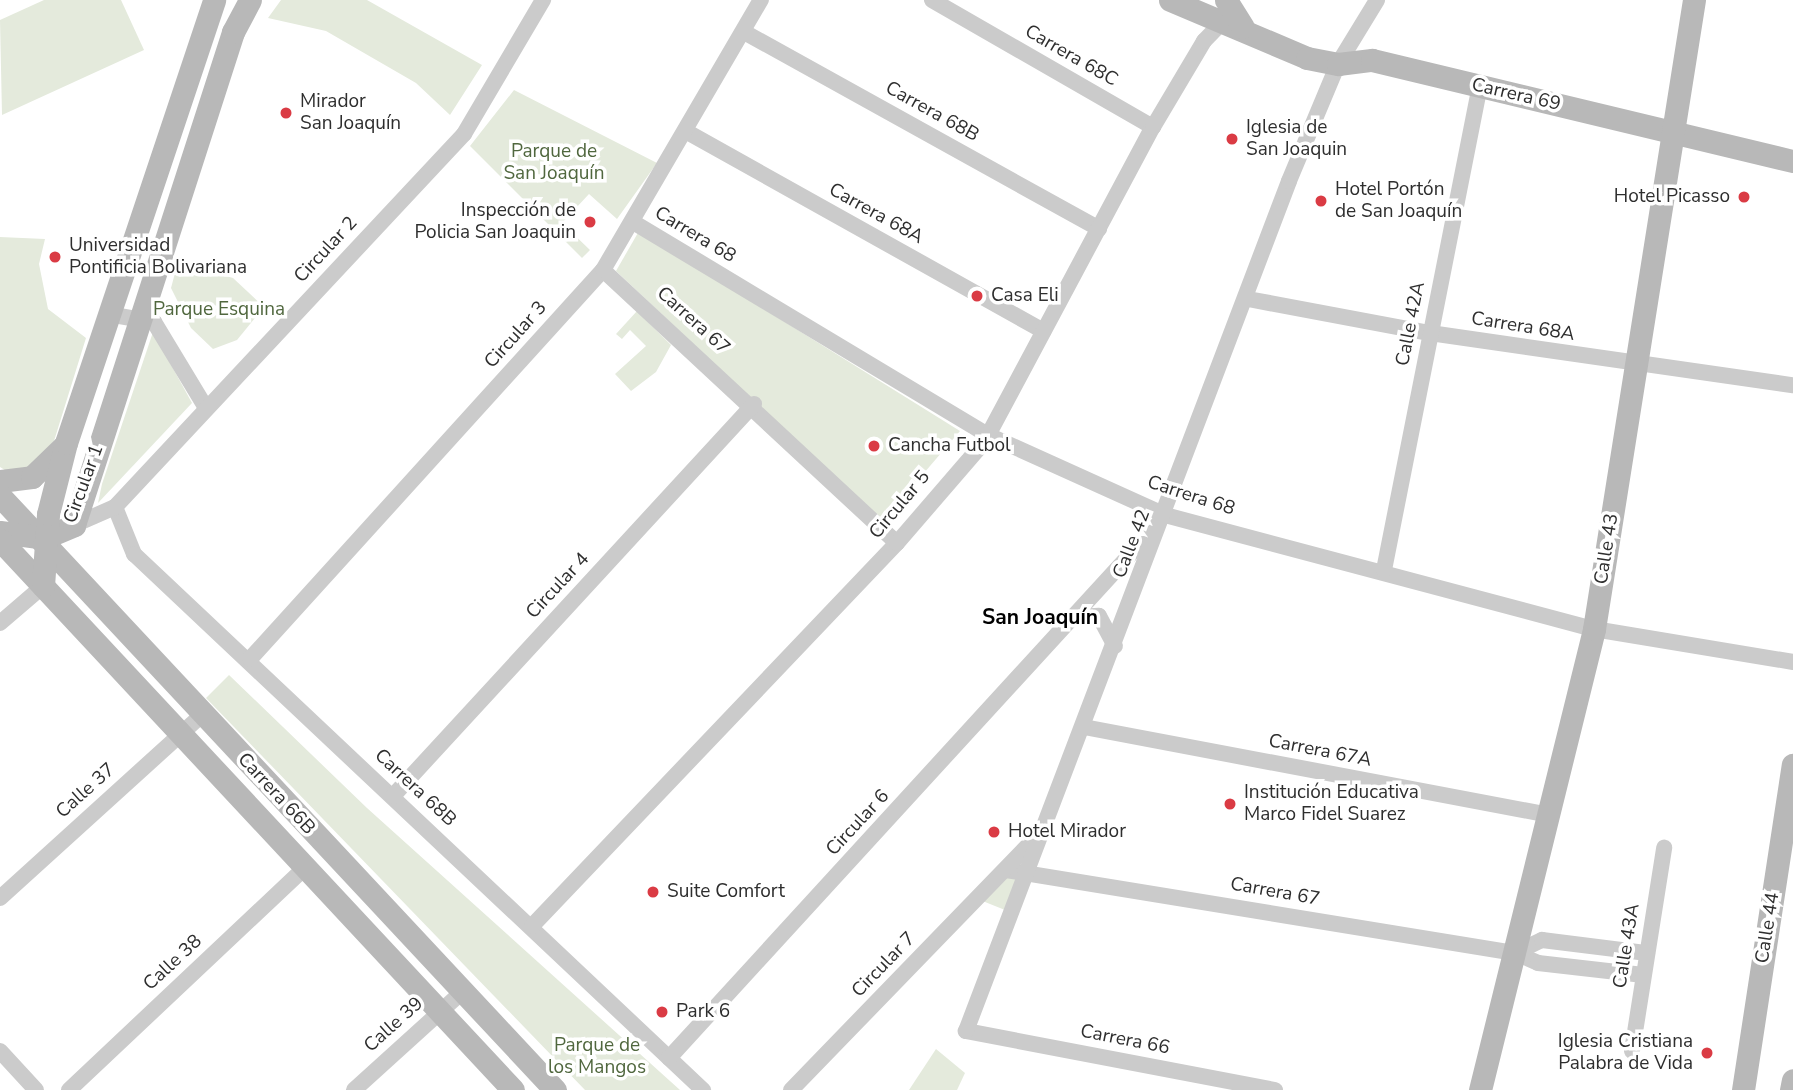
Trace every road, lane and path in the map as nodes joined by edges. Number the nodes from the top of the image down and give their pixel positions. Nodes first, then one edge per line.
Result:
1 (214, 0) edge
2 (250, 0) edge
3 (543, 0) edge
4 (761, 0) edge
5 (932, 0) edge
6 (1170, 0) edge
7 (1377, 0) edge
8 (1694, 0) edge
9 (1223, 15) edge
10 (744, 32) junction
11 (1338, 64) junction
12 (1480, 86) junction
13 (1153, 127) junction
14 (1673, 132) junction
15 (689, 133) junction
16 (1793, 161) edge
17 (633, 222) junction
18 (1099, 229) junction
19 (603, 270) junction
20 (1248, 299) junction
21 (108, 314) junction
22 (137, 319) junction
23 (1044, 331) junction
24 (1430, 333) junction
25 (1638, 366) junction
26 (1793, 385) edge
27 (754, 404) junction
28 (206, 408) junction
29 (988, 435) junction
30 (66, 443) junction
31 (0, 481) edge
32 (0, 496) edge
33 (115, 507) junction
34 (1165, 515) junction
35 (72, 528) junction
36 (0, 532) edge
37 (44, 538) junction
38 (0, 540) edge
39 (897, 544) junction
40 (68, 567) junction
41 (1384, 570) junction
42 (43, 586) junction
43 (1077, 617) junction
44 (0, 623) edge
45 (1594, 629) junction
46 (1115, 646) junction
47 (250, 659) junction
48 (1793, 662) edge
49 (201, 715) junction
50 (1084, 727) junction
51 (178, 736) junction
52 (1793, 765) edge
53 (393, 796) junction
54 (1549, 815) junction
55 (1045, 827) junction
56 (1664, 848) dead end
57 (306, 867) junction
58 (1006, 870) junction
59 (1028, 872) junction
60 (0, 898) edge
61 (532, 926) junction
62 (1515, 953) junction
63 (1647, 953) junction
64 (1643, 975) junction
65 (462, 992) junction
66 (439, 1013) junction
67 (966, 1031) joint
68 (0, 1051) edge
69 (1632, 1051) dead end
70 (669, 1058) junction
71 (1793, 1080) edge
72 (1199, 1083) edge
73 (36, 1090) edge
74 (69, 1090) edge
75 (354, 1090) edge
76 (513, 1090) edge
77 (555, 1090) edge
78 (704, 1090) edge
79 (791, 1090) edge
80 (1275, 1090) edge
81 (1480, 1090) edge
82 (1743, 1090) edge
83 (1791, 1090) edge

1 - 21 street, Circular 1
2 - 22 street, Circular 1
3 - 28 street, Circular 2
4 - 10 street, Circular 3
5 - 13 street, Carrera 68C
6 - 9 street, Carrera 69
7 - 11 street, Calle 42
8 - 14 street, Calle 43
9 - 11 street, Carrera 69
9 - 13 street, Circular 5
10 - 15 street, Circular 3
10 - 18 street, Carrera 68B
11 - 12 street, Carrera 69
11 - 20 street, Calle 42
12 - 14 street, Carrera 69
12 - 24 street, Calle 42A
13 - 18 street, Circular 5
14 - 16 street, Carrera 69
14 - 25 street, Calle 43
15 - 17 street, Circular 3
15 - 23 street, Carrera 68A
17 - 19 street, Circular 3
17 - 29 street, Carrera 68
18 - 23 street, Circular 5
19 - 27 street, Carrera 67
19 - 47 street, Circular 3
20 - 24 street, Carrera 68A
20 - 34 street, Calle 42
21 - 22 street
21 - 30 street, Circular 1
22 - 28 street
22 - 35 street, Circular 1
23 - 29 street, Circular 5
24 - 25 street, Carrera 68A
24 - 41 street, Calle 42A
25 - 26 street, Carrera 68A
25 - 45 street, Calle 43
27 - 39 street, Carrera 67
27 - 53 street, Circular 4
28 - 33 street, Circular 2
29 - 34 street, Carrera 68
29 - 39 street, Circular 5
30 - 31 street
30 - 37 street, Circular 1
32 - 37 street, Carrera 66B
33 - 35 street, Circular 2
33 - 47 street, Carrera 68B
34 - 41 street, Carrera 68
34 - 43 street, Circular 6
34 - 46 street, Calle 42
35 - 37 street, Circular 1
35 - 40 street
36 - 37 street
37 - 40 street, Carrera 66B
37 - 42 street
38 - 42 street, Carrera 66B
39 - 61 street, Circular 5
40 - 49 street, Carrera 66B
41 - 45 street, Carrera 68
42 - 44 street
42 - 51 street, Carrera 66B
43 - 46 street
43 - 70 street, Circular 6
45 - 48 street, Carrera 68
45 - 54 street, Calle 43
46 - 50 street, Calle 42
47 - 53 street, Carrera 68B
49 - 51 street, Calle 37
49 - 65 street, Carrera 66B
50 - 54 street, Carrera 67A
50 - 55 street, Calle 42
51 - 57 street, Carrera 66B
51 - 60 street, Calle 37
52 - 82 street, Calle 44
53 - 61 street, Carrera 68B
54 - 62 street, Calle 43
55 - 58 street, Circular 7
55 - 59 street, Calle 42
56 - 63 street, Calle 43A
57 - 66 street, Carrera 66B
57 - 74 street, Calle 38
58 - 59 street
58 - 79 street, Circular 7
59 - 62 street, Carrera 67
59 - 67 street, Calle 42
61 - 70 street, Carrera 68B
62 - 63 street
62 - 64 street, Carrera 67
62 - 81 street, Calle 43
63 - 64 street, Calle 43A
64 - 69 street, Calle 43A
65 - 66 street, Calle 39
65 - 77 street, Carrera 66B
66 - 75 street, Calle 39
66 - 76 street, Carrera 66B
67 - 72 street, Carrera 66
68 - 73 street
70 - 78 street, Carrera 68B
71 - 83 street
72 - 80 street, Carrera 66

